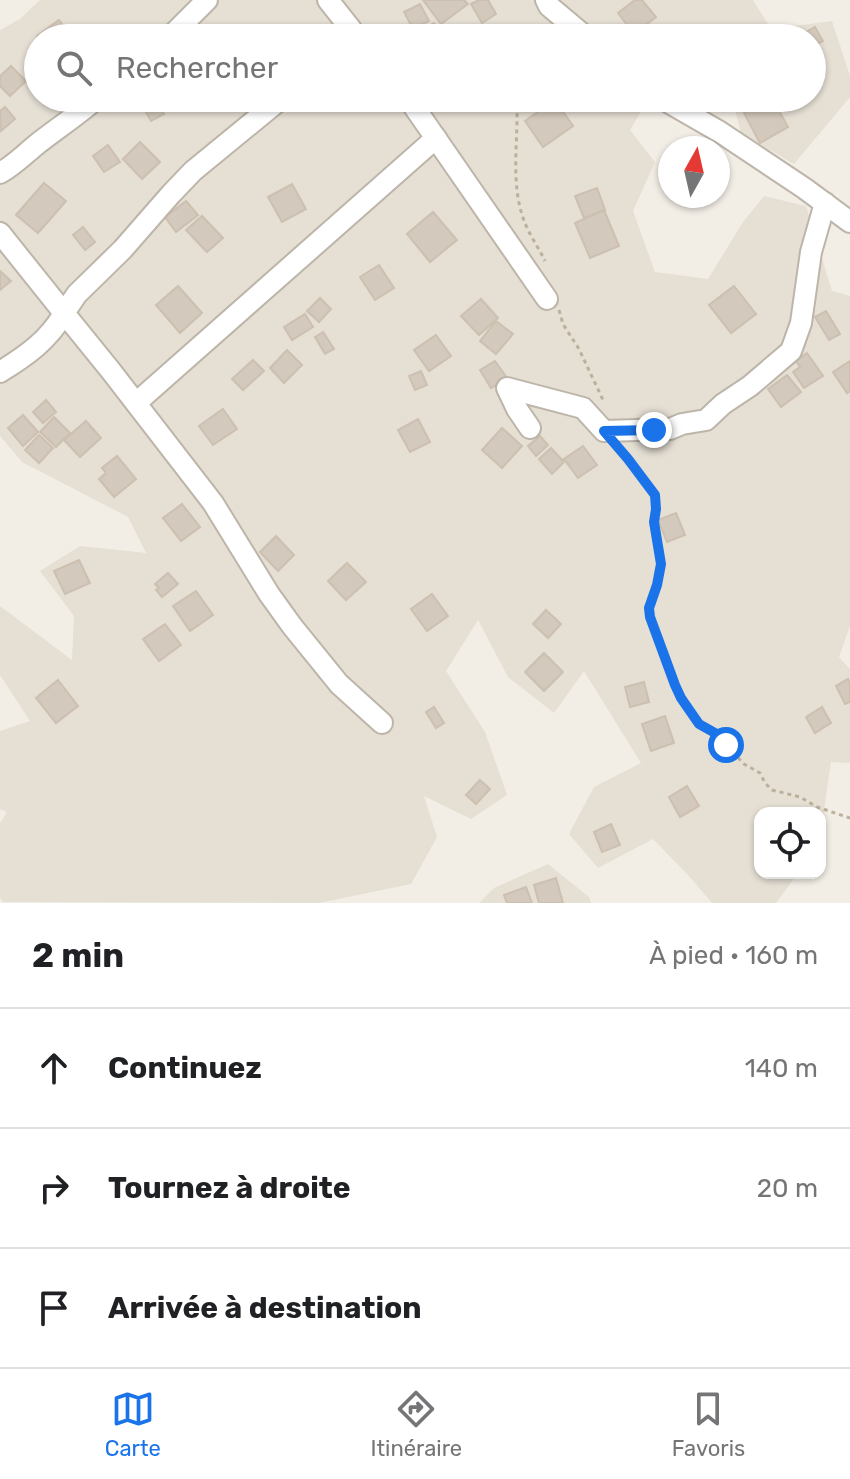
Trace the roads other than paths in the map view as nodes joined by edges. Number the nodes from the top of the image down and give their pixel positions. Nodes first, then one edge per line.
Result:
1 (207, 0) edge
2 (328, 0) edge
3 (546, 0) edge
4 (183, 24) edge
5 (345, 24) edge
6 (570, 24) edge
7 (82, 112) edge
8 (265, 112) edge
9 (418, 112) edge
10 (685, 112) edge
11 (436, 138) junction
12 (0, 173) edge
13 (825, 203) junction
14 (850, 222) edge
15 (0, 233) edge
16 (552, 299) road end
17 (64, 313) junction
18 (0, 372) edge
19 (136, 403) junction
20 (530, 428) dead end
21 (382, 723) dead end

1 - 4 street
2 - 5 street
3 - 6 street
7 - 12 street
8 - 17 street
9 - 11 street
10 - 13 street
11 - 16 street
11 - 19 street
13 - 14 street
13 - 20 street
15 - 17 street
17 - 18 street
17 - 19 street
19 - 21 street

